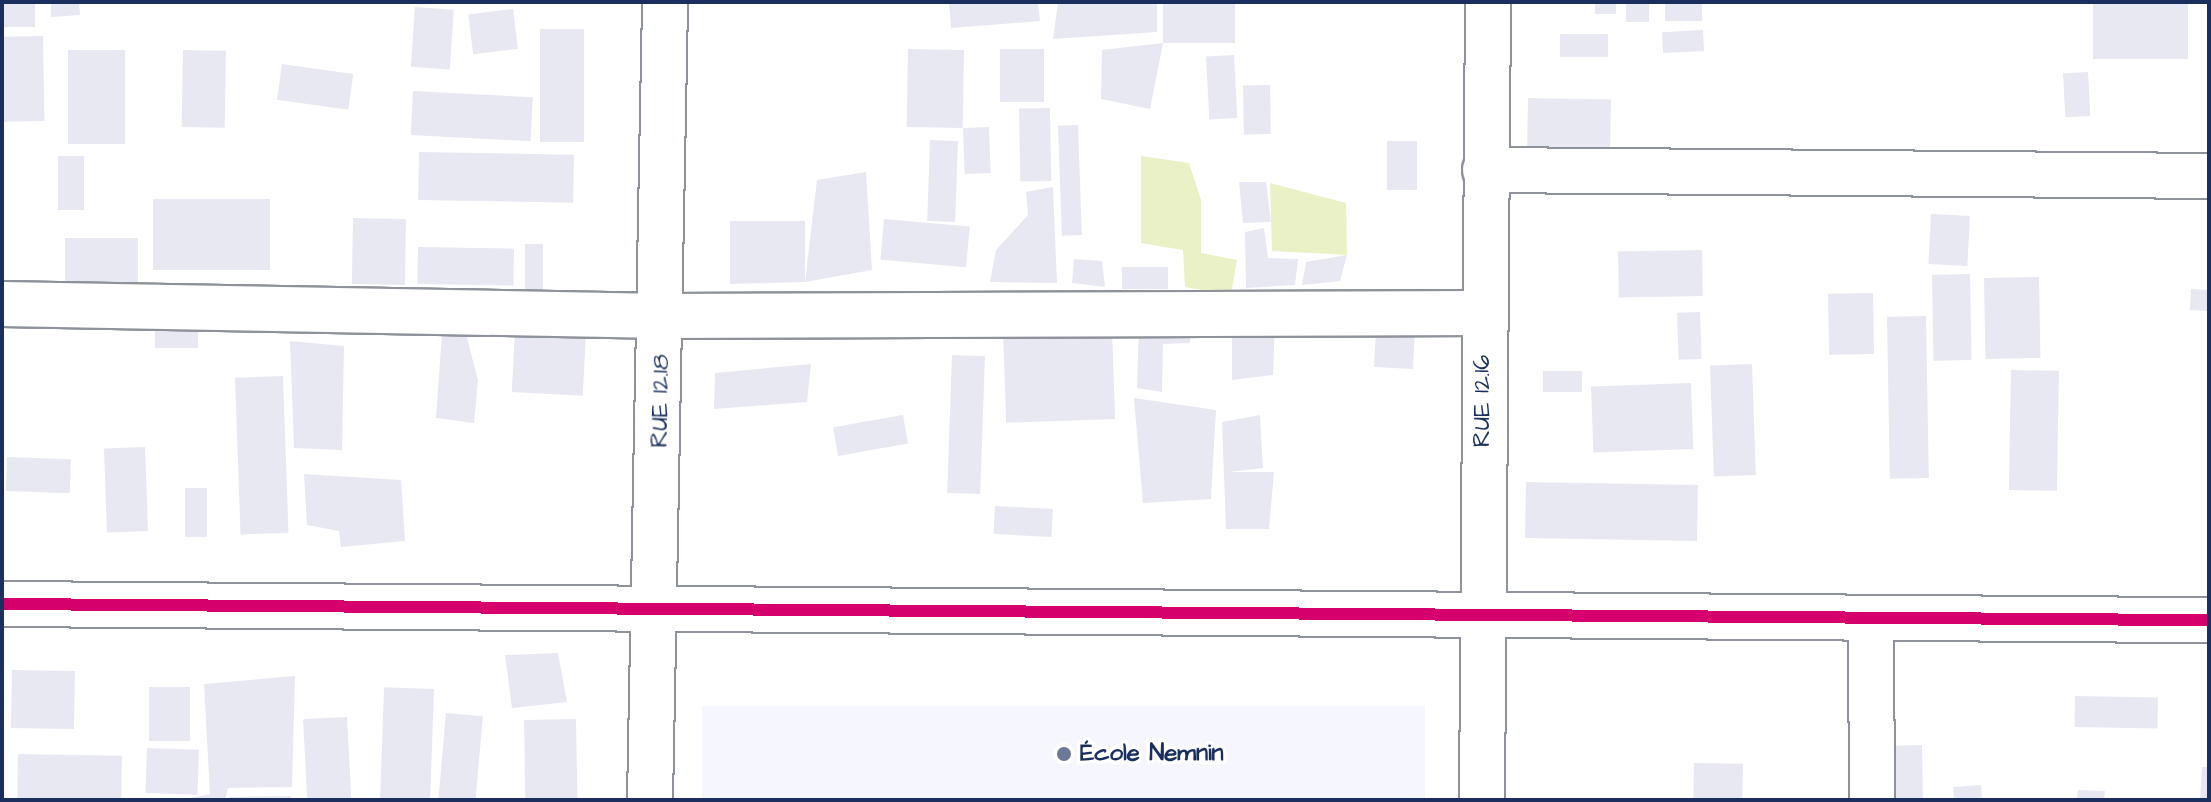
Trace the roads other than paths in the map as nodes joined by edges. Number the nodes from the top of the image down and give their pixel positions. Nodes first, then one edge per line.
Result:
1 (665, 2) edge
2 (1488, 2) edge
3 (1485, 170) junction
4 (2209, 176) edge
5 (2, 304) edge
6 (1483, 313) junction
7 (663, 316) junction
8 (656, 603) junction
9 (2, 604) edge
10 (1485, 620) junction
11 (2209, 620) edge
12 (1871, 623) junction
13 (650, 800) edge
14 (1482, 800) edge
15 (1872, 800) edge

1 - 7 street, RUE 12.18
2 - 3 street, RUE 12.16
3 - 4 street
3 - 6 street, RUE 12.16
5 - 7 street
6 - 7 street
6 - 10 street, RUE 12.16
7 - 8 street, RUE 12.18
8 - 9 street
8 - 10 street
8 - 13 street, RUE 12.18
10 - 12 street
10 - 14 street, RUE 12.16
11 - 12 street
12 - 15 street

